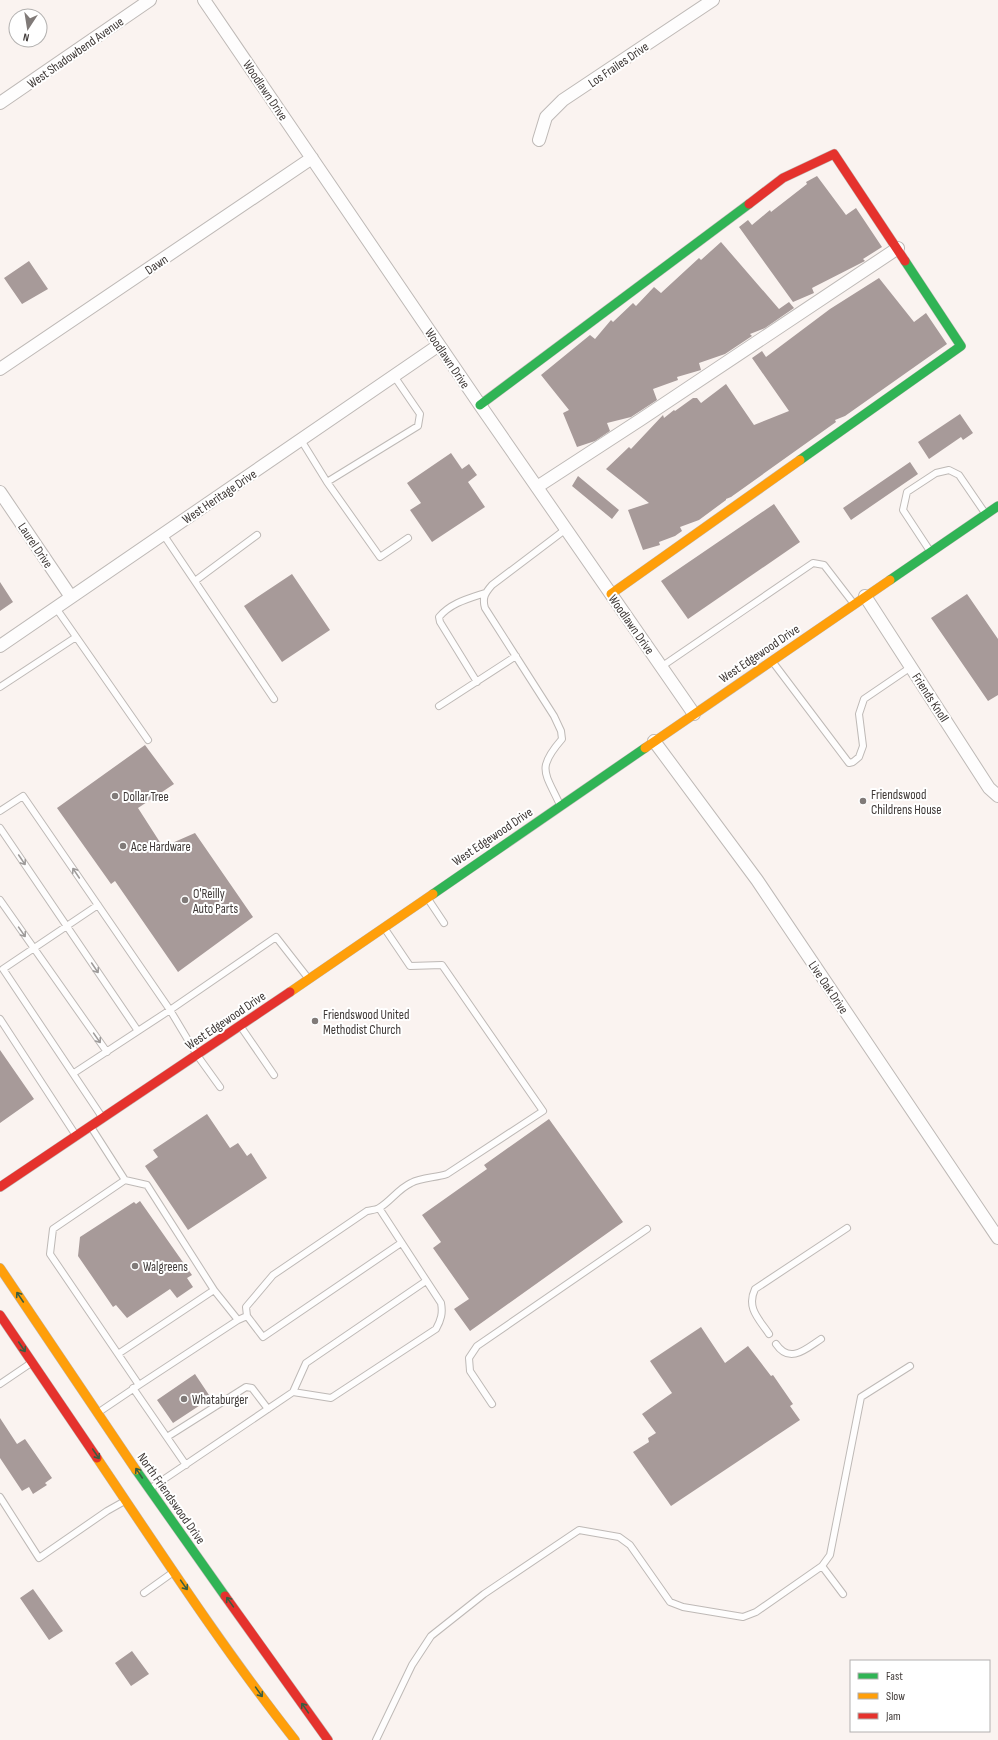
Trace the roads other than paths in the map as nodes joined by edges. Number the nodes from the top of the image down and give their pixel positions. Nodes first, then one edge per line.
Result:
1 (150, 0) edge
2 (204, 0) edge
3 (713, 0) edge
4 (0, 103) edge
5 (539, 140) dead end
6 (312, 158) junction
7 (898, 248) junction
8 (439, 345) junction
9 (0, 369) edge
10 (394, 376) junction
11 (480, 405) junction
12 (301, 440) junction
13 (327, 482) junction
14 (537, 487) junction
15 (0, 492) edge
16 (998, 506) edge
17 (986, 514) junction
18 (566, 529) junction
19 (163, 534) junction
20 (257, 535) dead end
21 (408, 538) dead end
22 (930, 552) junction
23 (195, 581) junction
24 (485, 593) junction
25 (611, 594) junction
26 (865, 596) junction
27 (71, 597) junction
28 (854, 604) junction
29 (56, 608) junction
30 (76, 637) junction
31 (0, 646) edge
32 (516, 656) junction
33 (772, 660) junction
34 (661, 667) junction
35 (911, 667) junction
36 (477, 682) junction
37 (0, 687) edge
38 (274, 699) dead end
39 (439, 706) dead end
40 (694, 714) junction
41 (148, 740) dead end
42 (654, 741) junction
43 (998, 796) edge
44 (560, 805) junction
45 (0, 811) edge
46 (0, 828) edge
47 (426, 896) junction
48 (0, 900) edge
49 (98, 905) junction
50 (444, 923) dead end
51 (67, 926) junction
52 (384, 927) junction
53 (34, 948) junction
54 (1, 968) edge
55 (308, 979) junction
56 (170, 1010) junction
57 (0, 1019) edge
58 (240, 1026) junction
59 (138, 1031) junction
60 (107, 1052) junction
61 (197, 1055) junction
62 (74, 1074) junction
63 (274, 1075) dead end
64 (220, 1087) dead end
65 (102, 1118) junction
66 (90, 1126) junction
67 (76, 1136) junction
68 (125, 1180) junction
69 (0, 1187) edge
70 (379, 1208) junction
71 (847, 1228) dead end
72 (647, 1229) dead end
73 (998, 1238) edge
74 (401, 1243) junction
75 (0, 1268) edge
76 (426, 1281) junction
77 (214, 1290) junction
78 (0, 1315) edge
79 (247, 1316) junction
80 (238, 1320) junction
81 (769, 1334) dead end
82 (821, 1339) dead end
83 (776, 1344) dead end
84 (118, 1354) junction
85 (32, 1362) junction
86 (910, 1366) dead end
87 (0, 1384) edge
88 (140, 1385) junction
89 (133, 1388) junction
90 (293, 1392) junction
91 (492, 1404) dead end
92 (268, 1408) junction
93 (98, 1413) junction
94 (167, 1437) junction
95 (186, 1465) junction
96 (149, 1488) junction
97 (0, 1497) edge
98 (132, 1497) junction
99 (822, 1566) junction
100 (174, 1572) junction
101 (144, 1593) dead end
102 (843, 1594) dead end
103 (295, 1740) edge
104 (328, 1740) edge
105 (376, 1740) edge

1 - 4 street, West Shadowbend Avenue
2 - 6 street, Woodlawn Drive
3 - 5 street, Los Frailes Drive
6 - 8 street, Woodlawn Drive
6 - 9 street, Dawn
7 - 11 main road
7 - 14 street
7 - 25 main road
8 - 10 street, West Heritage Drive
8 - 11 street, Woodlawn Drive
10 - 12 street, West Heritage Drive
10 - 13 lane
11 - 14 street, Woodlawn Drive
12 - 13 lane
12 - 19 street, West Heritage Drive
13 - 21 lane
14 - 18 street, Woodlawn Drive
15 - 27 street, Laurel Drive
16 - 17 main road, West Edgewood Drive
17 - 22 main road, West Edgewood Drive
17 - 22 lane
18 - 24 lane
18 - 25 street, Woodlawn Drive
19 - 23 lane
19 - 27 street, West Heritage Drive
20 - 23 lane
22 - 26 main road, West Edgewood Drive
23 - 38 lane
24 - 32 lane
24 - 36 lane
25 - 34 street, Woodlawn Drive
26 - 28 main road, West Edgewood Drive
26 - 35 street, Friends Knoll
27 - 29 street, West Heritage Drive
28 - 33 main road, West Edgewood Drive
28 - 34 lane
29 - 30 lane
29 - 31 street, West Heritage Drive
30 - 37 lane
30 - 41 lane
32 - 36 lane
32 - 44 lane
33 - 35 lane
33 - 40 main road, West Edgewood Drive
34 - 40 street, Woodlawn Drive
35 - 43 street, Friends Knoll
36 - 39 lane
40 - 42 main road, West Edgewood Drive
42 - 44 main road, West Edgewood Drive
42 - 73 street, Live Oak Drive
44 - 47 main road, West Edgewood Drive
49 -> 45 lane
46 -> 51 lane
47 - 50 lane
47 - 52 main road, West Edgewood Drive
48 -> 53 lane
49 - 51 lane
49 - 56 lane
51 - 53 lane
51 -> 59 lane
52 - 55 main road, West Edgewood Drive
52 - 70 lane
53 - 54 lane
53 -> 60 lane
54 - 62 lane
55 - 56 lane
55 - 58 main road, West Edgewood Drive
56 - 59 lane
56 - 61 lane
57 - 67 lane
58 - 61 main road, West Edgewood Drive
58 - 63 lane
59 - 60 lane
60 - 62 lane
61 - 64 lane
61 - 65 main road, West Edgewood Drive
62 - 65 lane
65 - 66 main road, West Edgewood Drive
66 - 67 main road, West Edgewood Drive
66 - 68 lane
67 - 69 main road, West Edgewood Drive
68 - 77 lane
68 - 84 lane
70 - 74 lane
70 - 79 lane
71 - 81 lane
72 - 91 lane
74 - 76 lane
74 - 79 lane
93 -> 75 main road, North Friendswood Drive
76 - 90 lane
76 - 90 lane
77 - 80 lane
77 - 84 lane
78 -> 85 main road
79 - 80 lane
80 - 88 lane
82 - 83 lane
84 - 88 lane
85 - 87 lane
85 -> 98 main road
86 - 99 lane
88 - 89 lane
89 - 93 lane
89 - 94 lane
90 - 92 lane
92 - 94 lane
92 - 95 lane
96 -> 93 main road, North Friendswood Drive
94 - 95 lane
95 - 96 lane
96 - 98 main road
104 -> 96 main road, North Friendswood Drive
97 - 98 lane
98 - 100 main road
99 - 102 lane
99 - 105 lane
100 - 101 lane
100 -> 103 main road

